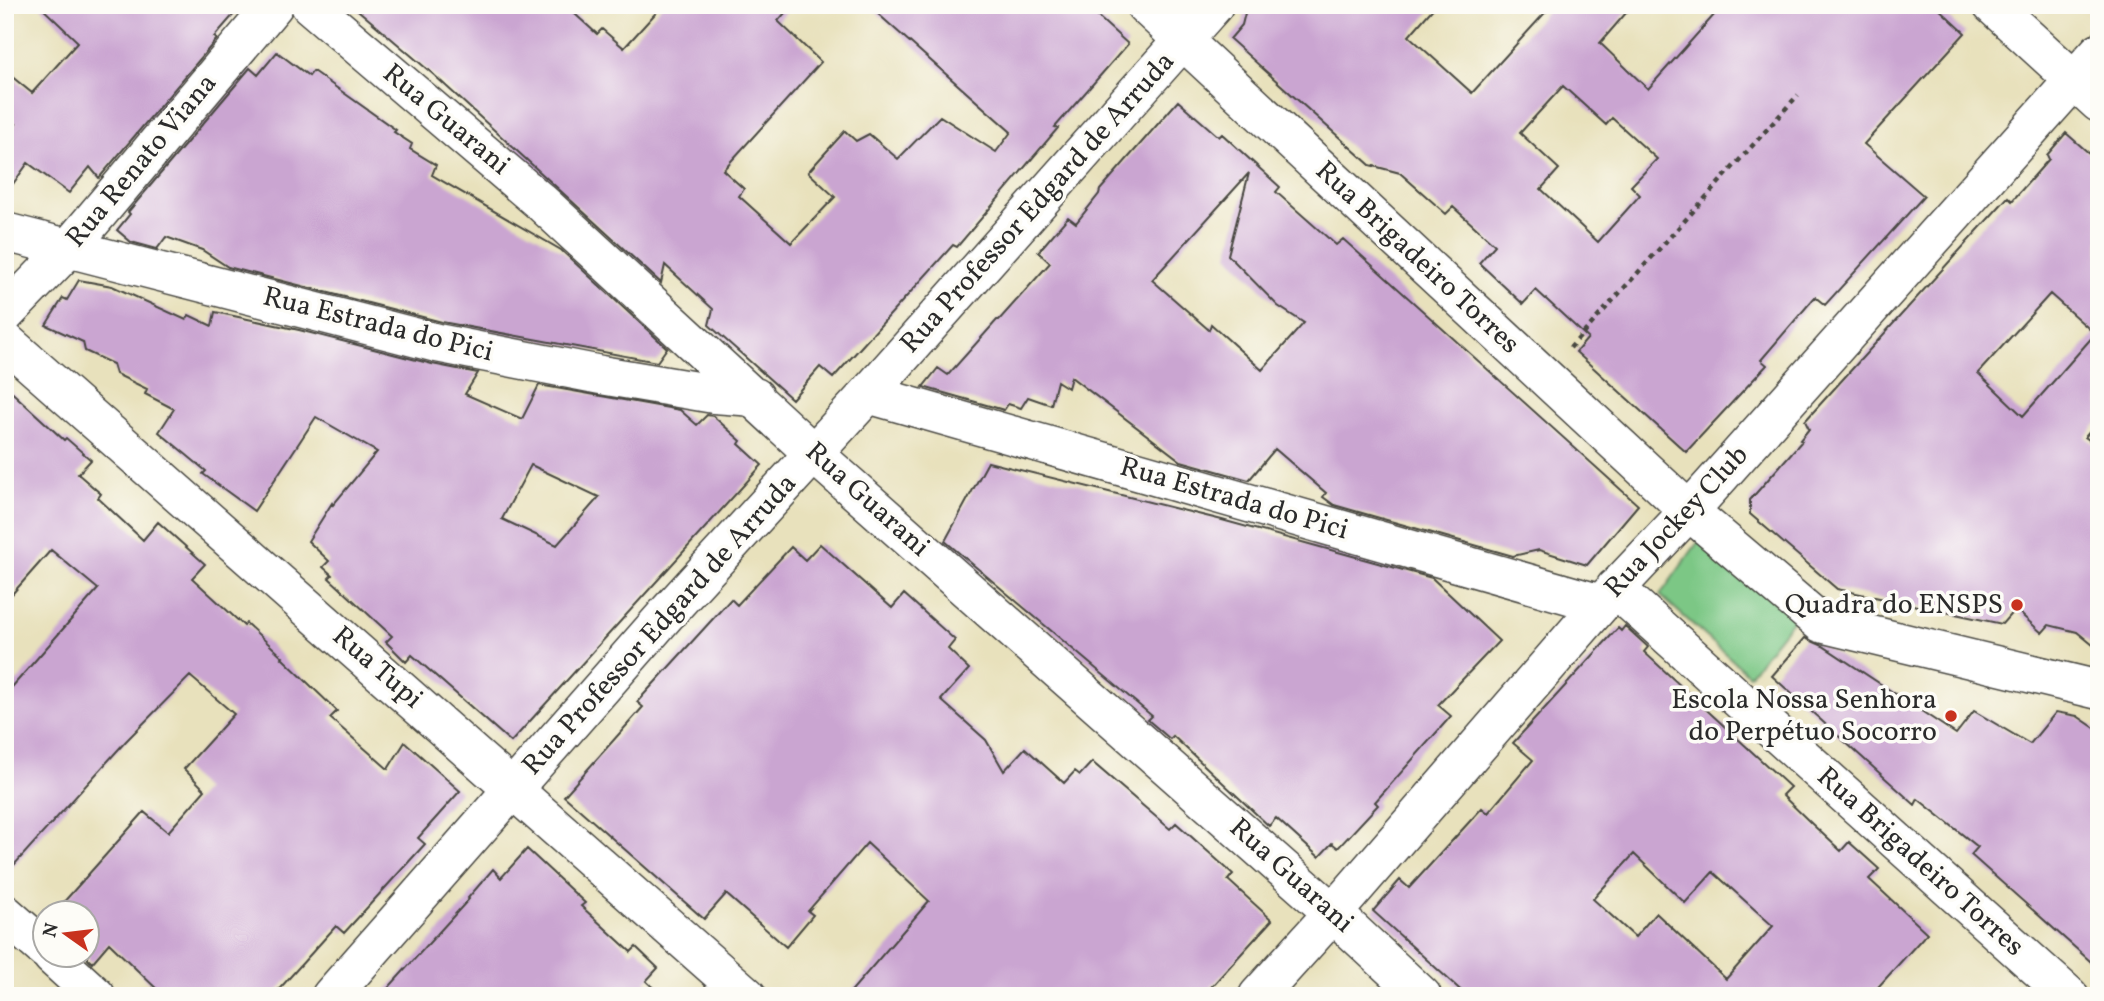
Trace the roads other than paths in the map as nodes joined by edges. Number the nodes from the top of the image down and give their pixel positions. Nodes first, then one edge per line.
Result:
1 (274, 5) edge
2 (310, 5) edge
3 (1145, 5) edge
4 (1214, 5) edge
5 (1992, 5) edge
6 (1184, 40) junction
7 (2099, 52) edge
8 (2086, 92) edge
9 (5, 232) edge
10 (69, 248) junction
11 (5, 314) edge
12 (5, 341) edge
13 (867, 394) junction
14 (755, 397) junction
15 (814, 454) junction
16 (1689, 511) junction
17 (1608, 596) junction
18 (2099, 690) edge
19 (514, 789) junction
20 (1334, 913) junction
21 (5, 914) edge
22 (32, 938) edge
23 (67, 970) edge
24 (96, 996) edge
25 (331, 996) edge
26 (747, 996) edge
27 (1258, 996) edge
28 (1422, 996) edge
29 (2069, 996) edge

1 - 10 street, Rua Renato Viana
2 - 14 street, Rua Guarani
3 - 6 street, Rua Brigadeiro Torres
4 - 6 street, Rua Professor Edgard de Arruda
5 - 8 street
6 - 13 street, Rua Professor Edgard de Arruda
6 - 16 street, Rua Brigadeiro Torres
7 - 8 street, Rua Jockey Club
8 - 16 street, Rua Jockey Club
9 - 10 street, Rua Estrada do Pici
10 - 11 street, Rua Renato Viana
10 - 14 street, Rua Estrada do Pici
12 - 19 street, Rua Tupi
13 - 15 street, Rua Professor Edgard de Arruda
13 - 17 street, Rua Estrada do Pici
14 - 15 street, Rua Guarani
15 - 19 street, Rua Professor Edgard de Arruda
15 - 20 street, Rua Guarani
16 - 17 street, Rua Jockey Club
16 - 18 street
17 - 20 street, Rua Jockey Club
17 - 29 street, Rua Brigadeiro Torres
19 - 25 street, Rua Professor Edgard de Arruda
19 - 26 street, Rua Tupi
20 - 27 street, Rua Jockey Club
20 - 28 street, Rua Guarani
21 - 22 street
23 - 24 street

